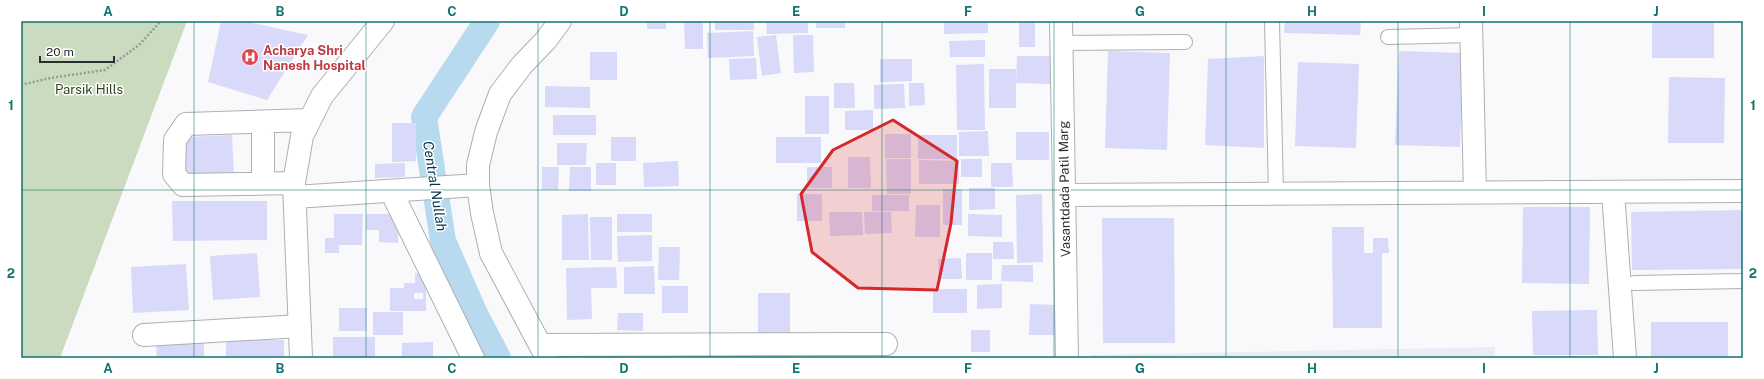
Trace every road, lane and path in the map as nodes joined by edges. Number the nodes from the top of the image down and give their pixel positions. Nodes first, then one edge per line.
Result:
1 (161, 21) edge
2 (383, 21) edge
3 (560, 21) edge
4 (1061, 21) edge
5 (1272, 21) edge
6 (1472, 28) edge
7 (1388, 37) dead end
8 (1185, 42) dead end
9 (1061, 43) junction
10 (21, 84) edge
11 (309, 120) junction
12 (263, 122) junction
13 (263, 184) junction
14 (468, 185) junction
15 (295, 190) junction
16 (391, 191) junction
17 (1743, 191) edge
18 (1612, 192) junction
19 (1475, 193) junction
20 (1276, 194) junction
21 (1064, 195) junction
22 (1743, 281) edge
23 (1634, 283) dead end
24 (300, 326) junction
25 (144, 335) dead end
26 (886, 344) dead end
27 (544, 352) edge
28 (301, 358) edge
29 (473, 358) edge
30 (1067, 358) edge
31 (1625, 358) edge

1 - 10 path
2 - 11 street
3 - 14 street
4 - 9 street, Vasantdada Patil Marg
5 - 20 lane
6 - 7 lane
6 - 19 street
8 - 9 lane
9 - 21 street, Vasantdada Patil Marg
11 - 12 street
11 - 15 street
12 - 13 street
12 - 13 street
13 - 15 street
14 - 16 street
14 - 27 street
15 - 16 street
15 - 24 street
16 - 29 street
17 - 18 street
18 - 19 street
18 - 31 street
19 - 20 street
20 - 21 street
21 - 30 street, Vasantdada Patil Marg
22 - 23 lane
24 - 25 street
24 - 28 street
26 - 27 street

